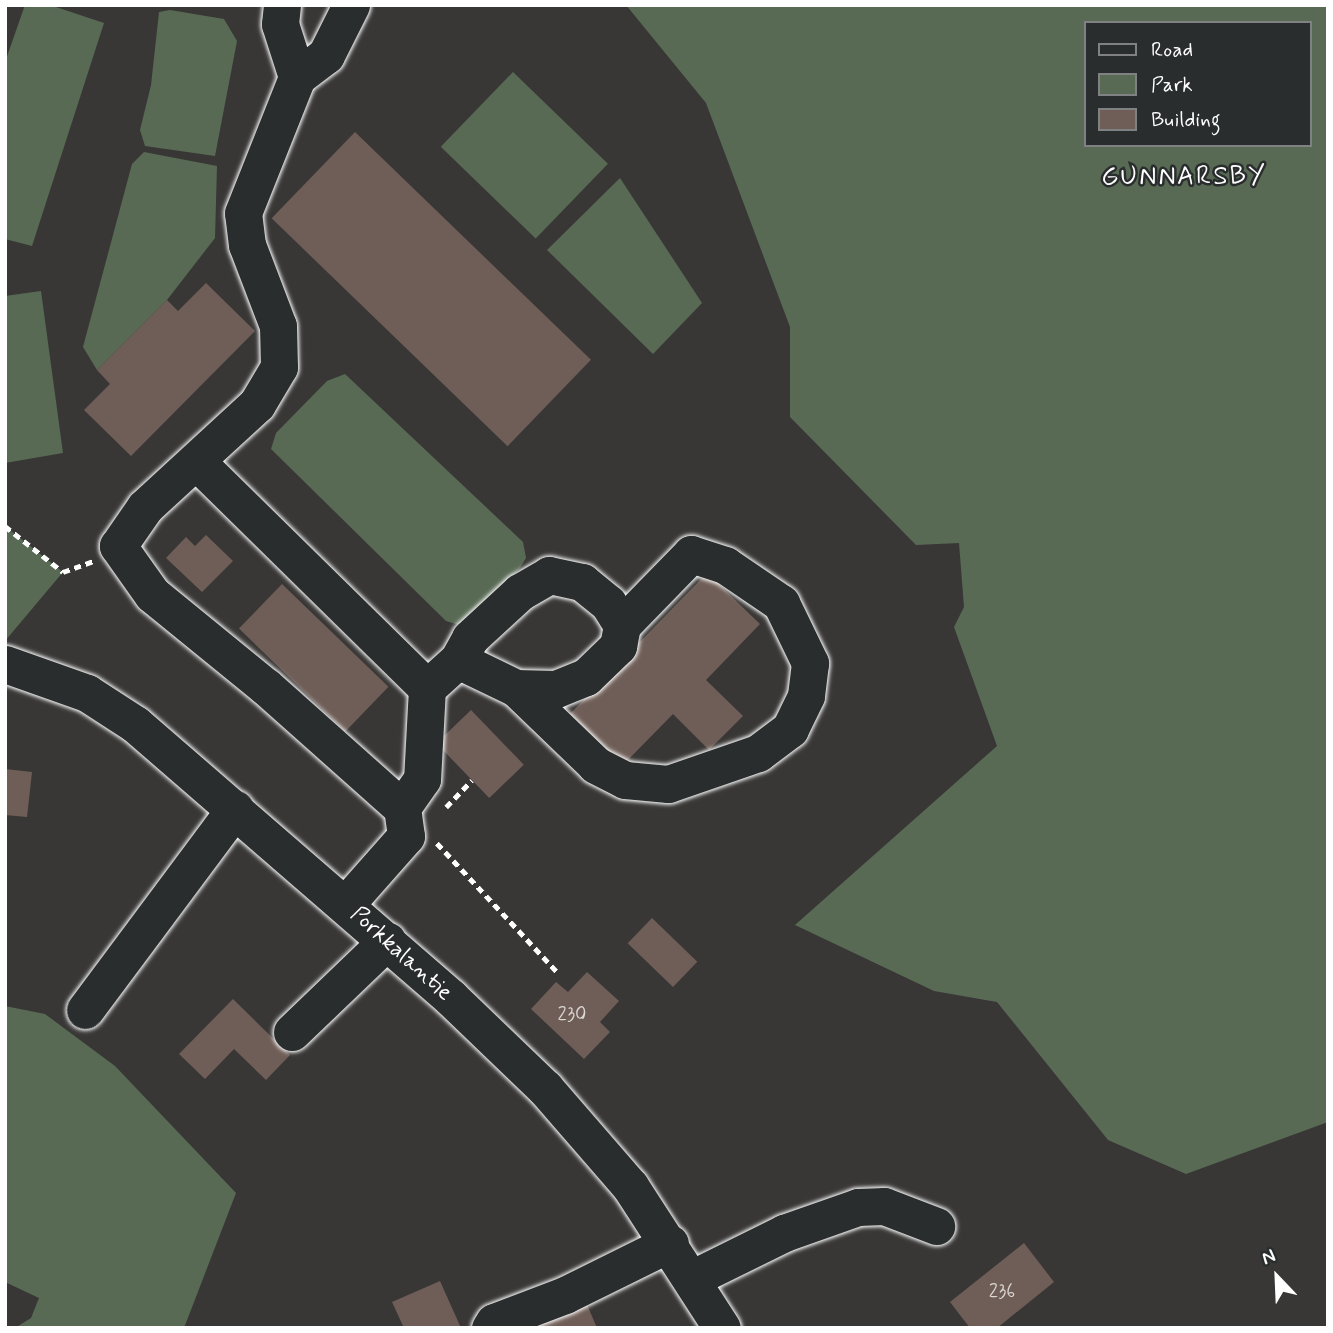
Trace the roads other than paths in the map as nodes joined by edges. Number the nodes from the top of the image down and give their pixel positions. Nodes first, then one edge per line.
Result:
1 (282, 5) edge
2 (351, 5) edge
3 (297, 77) junction
4 (196, 461) junction
5 (622, 625) junction
6 (458, 660) junction
7 (5, 664) edge
8 (427, 688) junction
9 (516, 688) junction
10 (402, 808) junction
11 (235, 809) junction
12 (345, 905) junction
13 (387, 942) junction
14 (85, 1010) dead end
15 (292, 1032) dead end
16 (936, 1226) dead end
17 (670, 1243) junction
18 (693, 1278) junction
19 (490, 1328) edge
20 (722, 1328) edge

1 - 3 street
2 - 3 street
3 - 4 street
4 - 8 street
4 - 10 street
5 - 6 street
5 - 9 street
5 - 9 street
6 - 8 street
6 - 9 street
7 - 11 street, Porkkalantie
8 - 10 street
10 - 12 street
11 - 12 street, Porkkalantie
11 - 14 street
12 - 13 street, Porkkalantie
13 - 15 street
13 - 17 street, Porkkalantie
16 - 18 street
17 - 18 street, Porkkalantie
17 - 19 street
18 - 20 street, Porkkalantie

